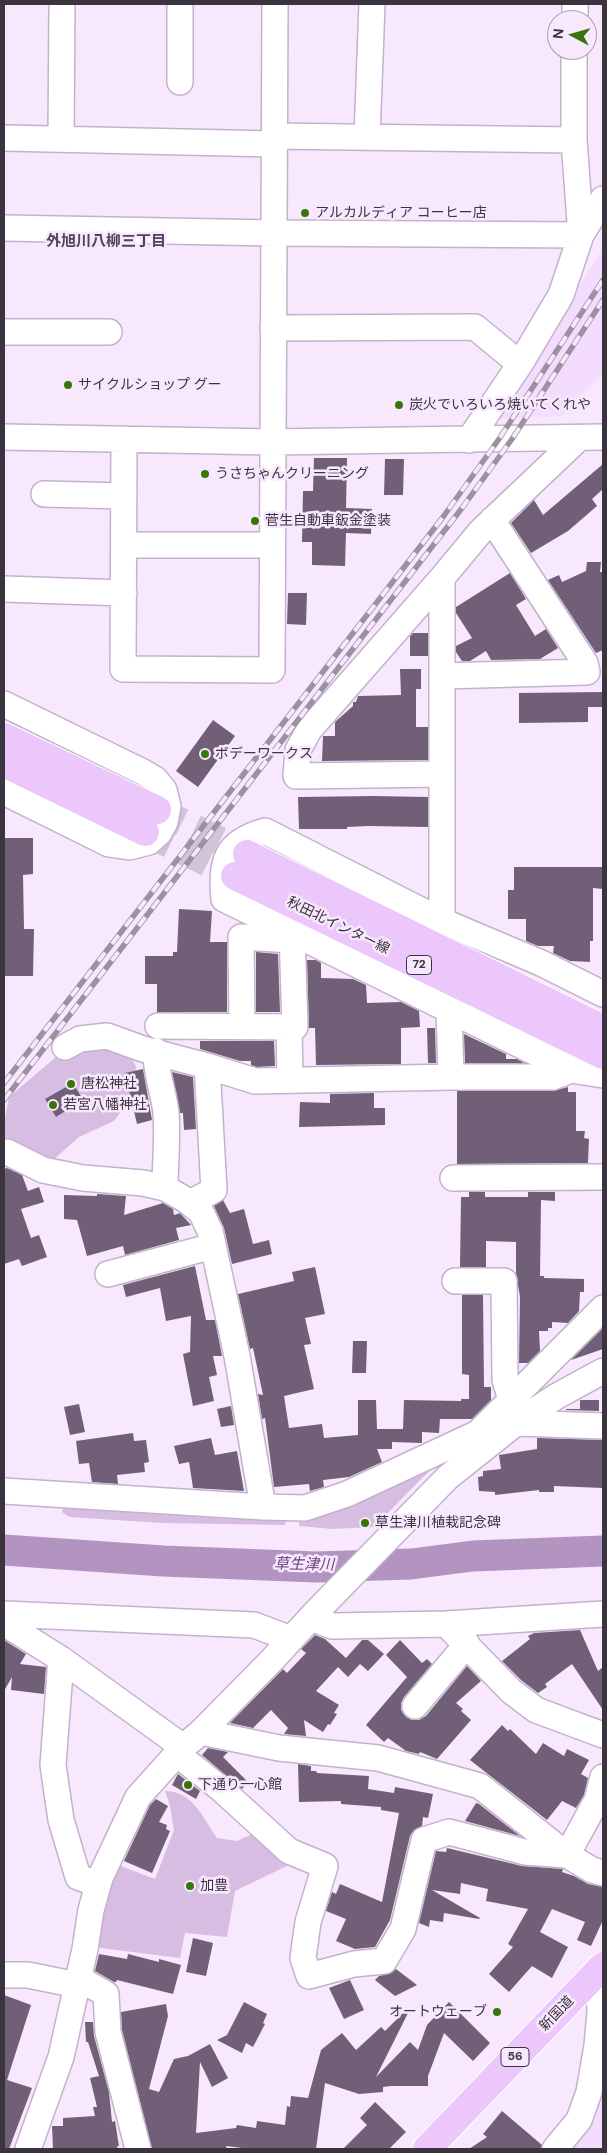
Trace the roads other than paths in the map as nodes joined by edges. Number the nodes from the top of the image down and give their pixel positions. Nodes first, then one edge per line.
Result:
1 (62, 4) edge
2 (180, 4) edge
3 (275, 4) edge
4 (372, 4) edge
5 (574, 60) edge
6 (180, 82) dead end
7 (367, 137) junction
8 (4, 138) edge
9 (61, 140) junction
10 (274, 140) junction
11 (574, 140) junction
12 (603, 199) edge
13 (4, 228) edge
14 (274, 233) junction
15 (581, 235) junction
16 (273, 328) junction
17 (4, 332) edge
18 (109, 332) dead end
19 (520, 364) junction
20 (4, 437) edge
21 (603, 437) edge
22 (579, 438) junction
23 (124, 439) junction
24 (469, 440) junction
25 (272, 442) junction
26 (44, 494) dead end
27 (124, 496) junction
28 (492, 520) junction
29 (124, 545) junction
30 (272, 545) junction
31 (442, 578) junction
32 (4, 589) edge
33 (124, 593) junction
34 (442, 676) junction
35 (4, 704) edge
36 (4, 737) edge
37 (4, 762) edge
38 (442, 774) junction
39 (4, 792) edge
40 (442, 921) junction
41 (292, 936) junction
42 (603, 994) edge
43 (449, 1009) junction
44 (158, 1026) dead end
45 (242, 1027) junction
46 (289, 1027) junction
47 (603, 1029) edge
48 (65, 1047) dead end
49 (156, 1051) junction
50 (603, 1055) edge
51 (207, 1066) junction
52 (571, 1070) junction
53 (603, 1075) edge
54 (451, 1077) junction
55 (290, 1080) junction
56 (7, 1152) dead end
57 (603, 1177) edge
58 (453, 1178) dead end
59 (165, 1188) junction
60 (190, 1204) junction
61 (213, 1246) junction
62 (108, 1274) dead end
63 (455, 1281) dead end
64 (603, 1308) edge
65 (603, 1371) edge
66 (502, 1423) junction
67 (603, 1426) edge
68 (4, 1491) edge
69 (263, 1507) junction
70 (4, 1614) edge
71 (603, 1614) edge
72 (313, 1615) junction
73 (4, 1623) edge
74 (446, 1624) junction
75 (291, 1639) junction
76 (467, 1644) junction
77 (61, 1659) junction
78 (415, 1706) dead end
79 (603, 1735) edge
80 (187, 1744) junction
81 (603, 1777) edge
82 (567, 1855) junction
83 (603, 1873) edge
84 (98, 1884) junction
85 (601, 1968) edge
86 (4, 1974) edge
87 (78, 1982) junction
88 (28, 2149) edge
89 (138, 2149) edge
90 (427, 2149) edge
91 (555, 2149) edge

1 - 9 street
2 - 6 street
3 - 10 street
4 - 7 street
5 - 11 street
7 - 10 street
7 - 11 street
8 - 9 street
9 - 10 street
10 - 14 street
11 - 15 street
12 - 15 street
13 - 14 street
14 - 15 street
14 - 16 street
15 - 19 street
16 - 19 street
16 - 25 street
17 - 18 street
19 - 24 street
20 - 23 street
21 - 22 street
22 - 24 street
22 - 28 street
23 - 25 street
23 - 27 street
24 - 25 street
25 - 30 street
26 - 27 street
27 - 29 street
28 - 31 street
28 - 34 street
29 - 30 street
29 - 33 street
30 - 33 street
31 - 34 street
31 - 38 street
32 - 33 street
34 - 38 street
35 - 39 street
36 - 37 main road
38 - 40 street
40 - 41 street
40 - 42 street
41 - 43 street
41 - 45 street
41 - 46 street
43 - 52 street
43 - 54 street
44 - 45 street
45 - 46 street
46 - 55 street
47 - 50 main road, 秋田北インター線 / 72
48 - 49 street
49 - 51 street
49 - 59 street
51 - 55 street
51 - 60 street
52 - 53 street
52 - 54 street
54 - 55 street
56 - 59 street
57 - 58 street
59 - 60 street
60 - 61 street
61 - 62 street
61 - 69 street
63 - 66 street
64 - 66 street
65 - 66 street
66 - 67 street
66 - 69 street
66 - 72 street
68 - 69 street
70 - 75 street
71 - 74 street
72 - 74 street
72 - 75 street
73 - 77 street
74 - 76 street
75 - 80 street
76 - 78 street
76 - 79 street
77 - 80 street
77 - 84 street
80 - 82 street
80 - 82 street
80 - 84 street
81 - 82 street
82 - 83 street
84 - 87 street
85 - 90 main road, 新国道 / 56
85 - 91 street
86 - 87 street
87 - 88 street
87 - 89 street

